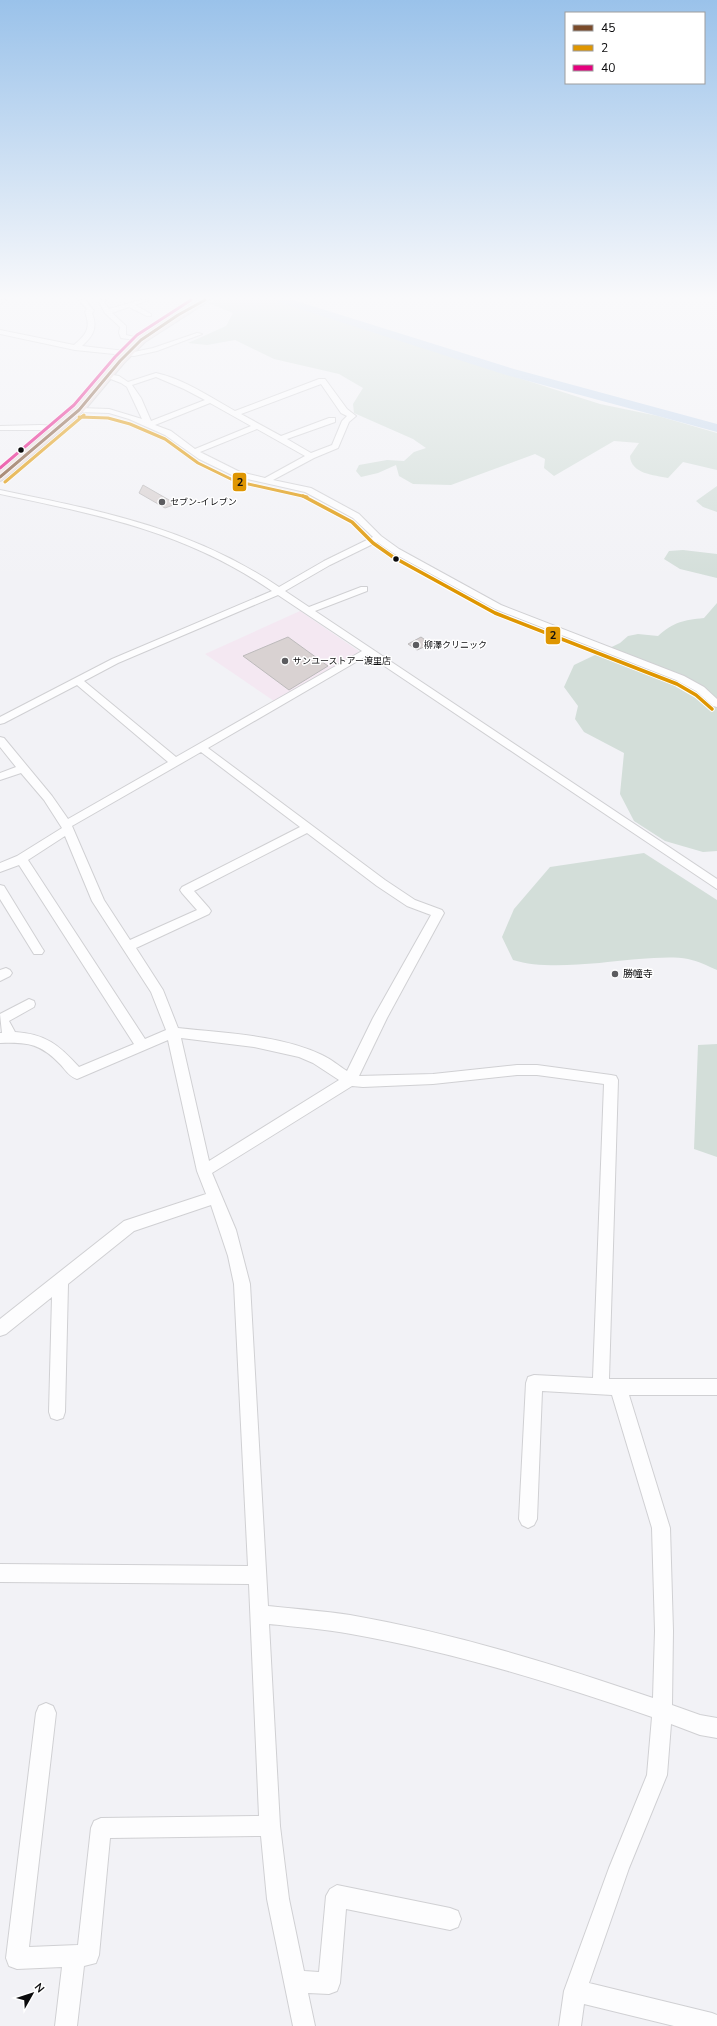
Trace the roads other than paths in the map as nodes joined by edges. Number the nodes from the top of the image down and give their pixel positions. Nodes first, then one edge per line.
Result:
1 (92, 395) edge
2 (133, 395) edge
3 (201, 395) edge
4 (285, 395) edge
5 (332, 395) edge
6 (211, 400) junction
7 (79, 410) junction
8 (233, 414) junction
9 (332, 420) dead end
10 (148, 423) junction
11 (258, 426) junction
12 (0, 428) edge
13 (58, 428) junction
14 (281, 439) junction
15 (194, 452) junction
16 (311, 456) junction
17 (0, 477) edge
18 (266, 480) junction
19 (0, 492) edge
20 (378, 538) junction
21 (364, 589) dead end
22 (279, 591) junction
23 (308, 610) junction
24 (369, 651) junction
25 (77, 680) junction
26 (717, 704) edge
27 (0, 721) edge
28 (0, 740) edge
29 (202, 748) junction
30 (176, 763) junction
31 (23, 768) junction
32 (0, 777) edge
33 (67, 827) junction
34 (307, 828) junction
35 (21, 859) junction
36 (0, 868) edge
37 (717, 885) edge
38 (0, 889) edge
39 (127, 947) junction
40 (38, 951) dead end
41 (29, 1004) dead end
42 (174, 1032) junction
43 (5, 1038) edge
44 (142, 1046) junction
45 (350, 1080) junction
46 (204, 1171) junction
47 (214, 1198) junction
48 (60, 1280) junction
49 (0, 1329) edge
50 (610, 1387) junction
51 (717, 1387) edge
52 (57, 1412) dead end
53 (528, 1519) dead end
54 (0, 1573) edge
55 (257, 1575) junction
56 (261, 1614) junction
57 (662, 1711) junction
58 (46, 1713) dead end
59 (717, 1728) edge
60 (270, 1826) junction
61 (450, 1919) dead end
62 (74, 1956) junction
63 (295, 1982) junction
64 (575, 1991) junction
65 (712, 2024) dead end
66 (66, 2026) edge
67 (304, 2026) edge
68 (570, 2026) edge

1 - 7 highway
2 - 10 street
3 - 6 street
4 - 8 street
5 - 16 street
6 - 8 street
6 - 10 street
7 - 10 street
7 - 13 highway
8 - 11 street
9 - 14 street
10 - 15 street
11 - 14 street
11 - 15 street
12 - 13 street
13 - 17 highway
14 - 16 street
15 - 18 street
16 - 18 street
18 - 20 street
19 - 22 street
20 - 22 street
20 - 26 street
21 - 23 street
22 - 23 street
22 - 25 street
23 - 24 street
24 - 29 street
24 - 37 street
25 - 27 street
25 - 30 street
28 - 31 street
29 - 30 street
29 - 34 street
30 - 33 street
31 - 32 street
31 - 33 street
33 - 35 street
33 - 39 street
34 - 39 street
34 - 45 street
35 - 36 street
35 - 44 street
38 - 40 street
39 - 42 street
41 - 43 street
42 - 44 street
42 - 45 street
42 - 46 street
43 - 44 street
45 - 46 street
45 - 50 street
46 - 47 street
47 - 48 street
47 - 55 street
48 - 49 street
48 - 52 street
50 - 51 street
50 - 53 street
50 - 57 street
54 - 55 street
55 - 56 street
56 - 57 street
56 - 60 street
57 - 59 street
57 - 64 street
58 - 62 street
60 - 62 street
60 - 63 street
61 - 63 street
62 - 66 street
63 - 67 street
64 - 65 street
64 - 68 street

